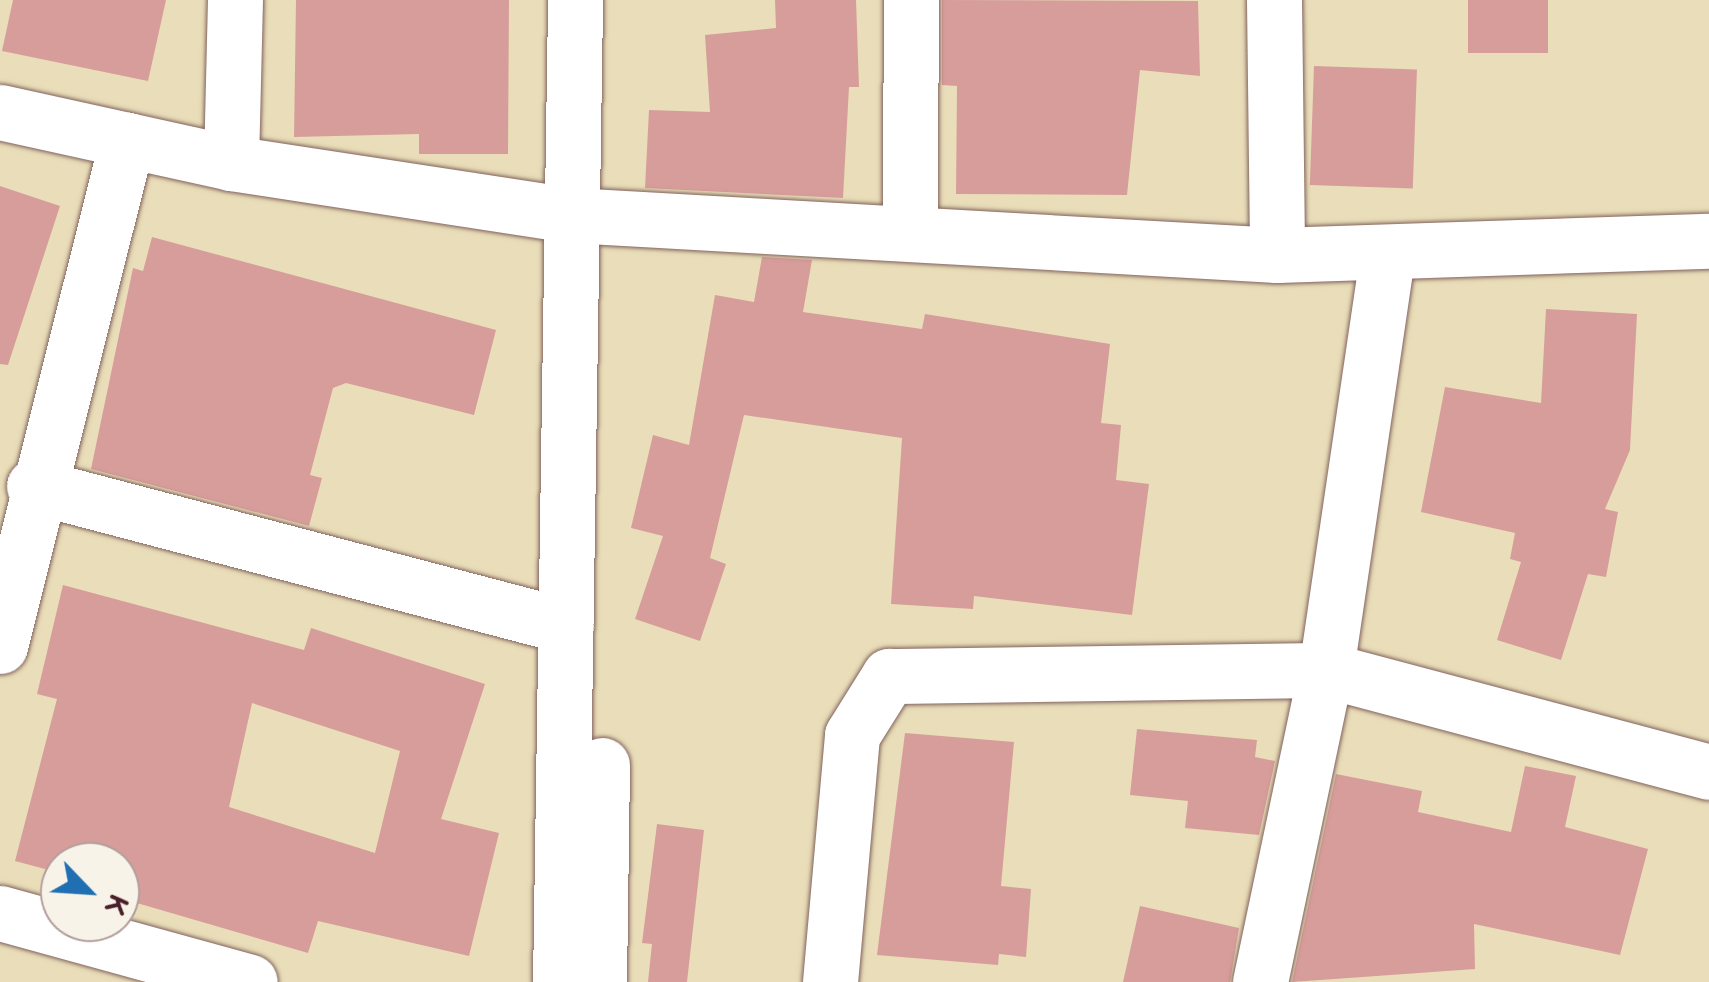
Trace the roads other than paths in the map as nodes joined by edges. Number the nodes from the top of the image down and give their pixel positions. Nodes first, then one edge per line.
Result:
1 (235, 0) edge
2 (575, 0) edge
3 (610, 0) edge
4 (911, 0) edge
5 (1274, 0) edge
6 (0, 112) edge
7 (127, 140) junction
8 (231, 164) junction
9 (590, 216) junction
10 (910, 233) junction
11 (1709, 241) edge
12 (1277, 255) junction
13 (1386, 255) junction
14 (34, 486) junction
15 (566, 626) junction
16 (0, 646) edge
17 (1326, 670) junction
18 (1709, 772) edge
19 (0, 914) edge
20 (250, 982) edge
21 (560, 982) edge
22 (599, 982) edge
23 (830, 982) edge
24 (1260, 982) edge

1 - 8 street
2 - 9 street
3 - 9 street
4 - 10 street
5 - 12 street
6 - 7 street
7 - 8 street
7 - 14 street
8 - 9 street
9 - 10 street
9 - 15 street
9 - 22 street
10 - 12 street
11 - 13 street
12 - 13 street
13 - 17 street
14 - 15 street
14 - 16 street
15 - 21 street
17 - 18 street
17 - 23 street
17 - 24 street
19 - 20 street

